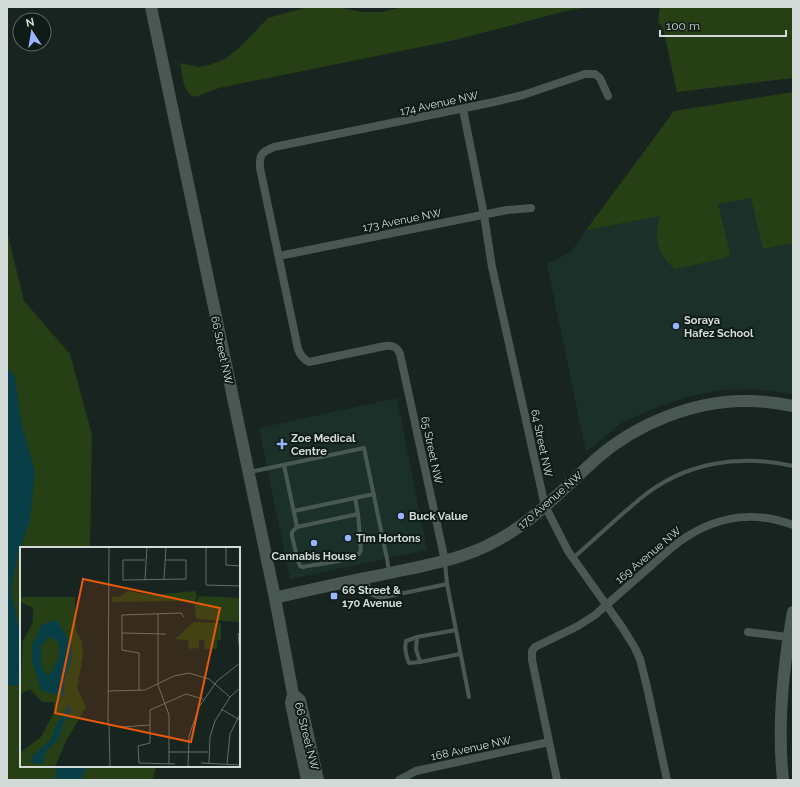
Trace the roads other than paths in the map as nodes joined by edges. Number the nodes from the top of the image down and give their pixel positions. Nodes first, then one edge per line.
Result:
1 (151, 7) edge
2 (608, 96) dead end
3 (463, 109) junction
4 (531, 208) dead end
5 (484, 215) junction
6 (279, 256) junction
7 (793, 406) edge
8 (284, 465) junction
9 (793, 466) edge
10 (248, 472) junction
11 (374, 494) junction
12 (355, 498) junction
13 (545, 506) junction
14 (294, 511) junction
15 (358, 514) junction
16 (793, 525) edge
17 (297, 527) junction
18 (573, 558) junction
19 (445, 561) junction
20 (389, 573) junction
21 (365, 578) junction
22 (446, 584) junction
23 (275, 598) junction
24 (606, 605) junction
25 (793, 612) edge
26 (456, 630) junction
27 (748, 632) dead end
28 (417, 637) junction
29 (788, 637) junction
30 (460, 654) junction
31 (420, 662) junction
32 (293, 694) junction
33 (469, 697) dead end
34 (549, 742) junction
35 (307, 780) edge
36 (318, 780) edge
37 (399, 780) edge
38 (557, 780) edge
39 (667, 780) edge
40 (783, 780) edge

1 - 10 main road, 66 Street NW
2 - 3 street, 174 Avenue NW
3 - 5 street, 64 Street NW
3 - 6 street, 174 Avenue NW
4 - 5 street, 173 Avenue NW
5 - 6 street, 173 Avenue NW
5 - 13 street, 64 Street NW
6 - 19 street, 65 Street NW
7 - 13 main road, 170 Avenue NW
8 - 10 lane
8 - 11 lane
8 - 14 lane
9 - 18 lane
10 - 23 main road, 66 Street NW
11 - 12 lane
11 - 20 lane
12 - 14 lane
12 - 15 lane
13 - 18 street, 64 Street NW
13 - 19 main road, 170 Avenue NW
14 - 17 lane
15 - 17 lane
15 - 17 lane
16 - 24 street, 169 Avenue NW
18 - 24 street, 64 Street NW
19 - 20 main road, 170 Avenue NW
19 - 22 lane
20 - 21 main road, 170 Avenue NW
21 - 22 lane
21 - 23 main road, 170 Avenue NW
22 - 26 lane
23 - 32 main road, 66 Street NW
24 - 34 street, 169 Avenue NW
24 - 39 street, 64 Street NW
25 - 29 main road
26 - 28 lane
26 - 30 lane
27 - 29 street
28 - 31 lane
28 - 31 lane
29 - 40 main road
30 - 31 lane
30 - 33 lane
32 - 35 main road, 66 Street NW
32 - 36 main road, 66 Street NW
34 - 37 street, 168 Avenue NW
34 - 38 street

